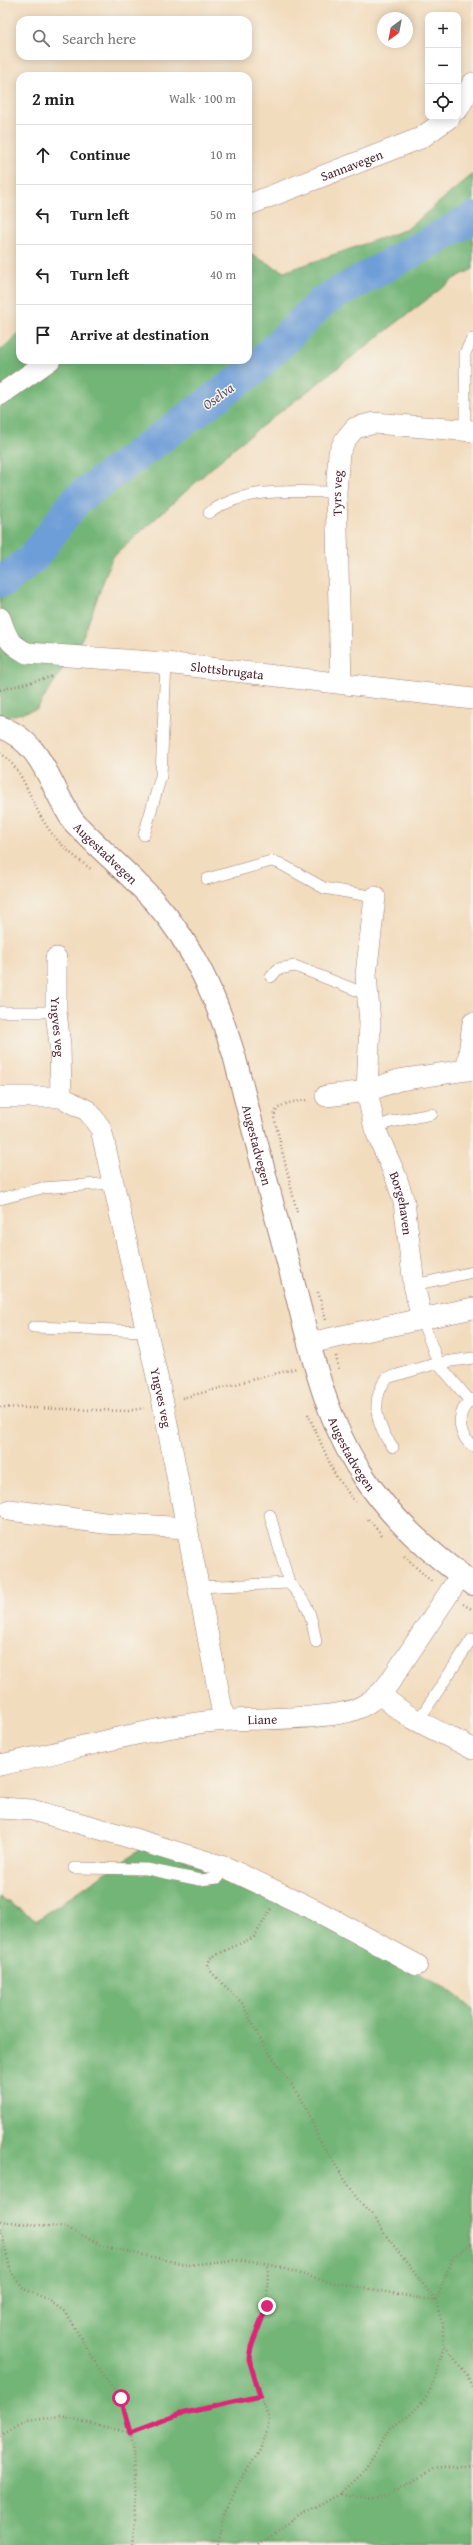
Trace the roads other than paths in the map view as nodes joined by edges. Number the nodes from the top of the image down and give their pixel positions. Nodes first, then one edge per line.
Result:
1 (473, 84) edge
2 (461, 104) edge
3 (446, 120) edge
4 (252, 203) edge
5 (472, 339) dead end
6 (44, 364) edge
7 (0, 395) edge
8 (469, 430) edge
9 (336, 492) junction
10 (209, 513) dead end
11 (0, 618) edge
12 (166, 663) junction
13 (341, 682) junction
14 (473, 699) edge
15 (0, 727) edge
16 (144, 835) dead end
17 (207, 879) dead end
18 (375, 897) joint
19 (56, 958) dead end
20 (271, 977) dead end
21 (366, 994) junction
22 (0, 1012) edge
23 (56, 1012) junction
24 (473, 1023) edge
25 (470, 1069) edge
26 (367, 1091) junction
27 (326, 1096) dead end
28 (0, 1097) edge
29 (61, 1097) junction
30 (432, 1114) dead end
31 (375, 1129) junction
32 (113, 1183) junction
33 (0, 1199) edge
34 (473, 1272) edge
35 (414, 1285) junction
36 (473, 1308) edge
37 (422, 1320) junction
38 (33, 1327) dead end
39 (145, 1332) junction
40 (309, 1343) junction
41 (473, 1358) edge
42 (438, 1364) junction
43 (471, 1400) edge
44 (473, 1446) edge
45 (393, 1447) dead end
46 (10, 1510) dead end
47 (270, 1515) dead end
48 (187, 1528) junction
49 (467, 1580) edge
50 (289, 1583) junction
51 (198, 1587) junction
52 (472, 1639) edge
53 (316, 1642) dead end
54 (381, 1694) junction
55 (224, 1720) junction
56 (418, 1721) junction
57 (473, 1749) edge
58 (0, 1765) edge
59 (0, 1808) edge
60 (74, 1868) dead end
61 (227, 1868) junction
62 (417, 1965) dead end

1 - 2 street
3 - 4 street, Sannavegen
5 - 8 lane
6 - 7 street
8 - 9 street, Tyrs veg
9 - 10 lane
9 - 13 street, Tyrs veg
11 - 12 street, Slottsbrugata
12 - 13 street, Slottsbrugata
12 - 16 lane
13 - 14 street, Slottsbrugata
15 - 40 main road, Augestadvegen
17 - 18 lane
18 - 21 street, Borgehaven
19 - 23 street, Yngves veg
20 - 21 lane
21 - 26 street, Borgehaven
22 - 23 lane
23 - 29 street, Yngves veg
24 - 25 street
25 - 26 street
26 - 27 street
26 - 31 street, Borgehaven
28 - 29 street, Yngves veg
29 - 32 street, Yngves veg
30 - 31 lane
31 - 35 street, Borgehaven
32 - 33 lane
32 - 39 street, Yngves veg
34 - 35 lane
35 - 37 street, Borgehaven
36 - 37 street
37 - 40 street
37 - 42 lane
38 - 39 lane
39 - 48 street, Yngves veg
40 - 49 main road, Augestadvegen
41 - 42 lane
42 - 43 lane
42 - 45 lane
43 - 44 lane
46 - 48 street
47 - 50 lane
48 - 51 street, Yngves veg
49 - 54 street, Liane
50 - 51 lane
50 - 53 lane
51 - 55 street, Yngves veg
52 - 56 lane
54 - 55 street, Liane
54 - 56 street
55 - 58 street, Liane
56 - 57 street
59 - 61 street
60 - 61 lane
61 - 62 street

